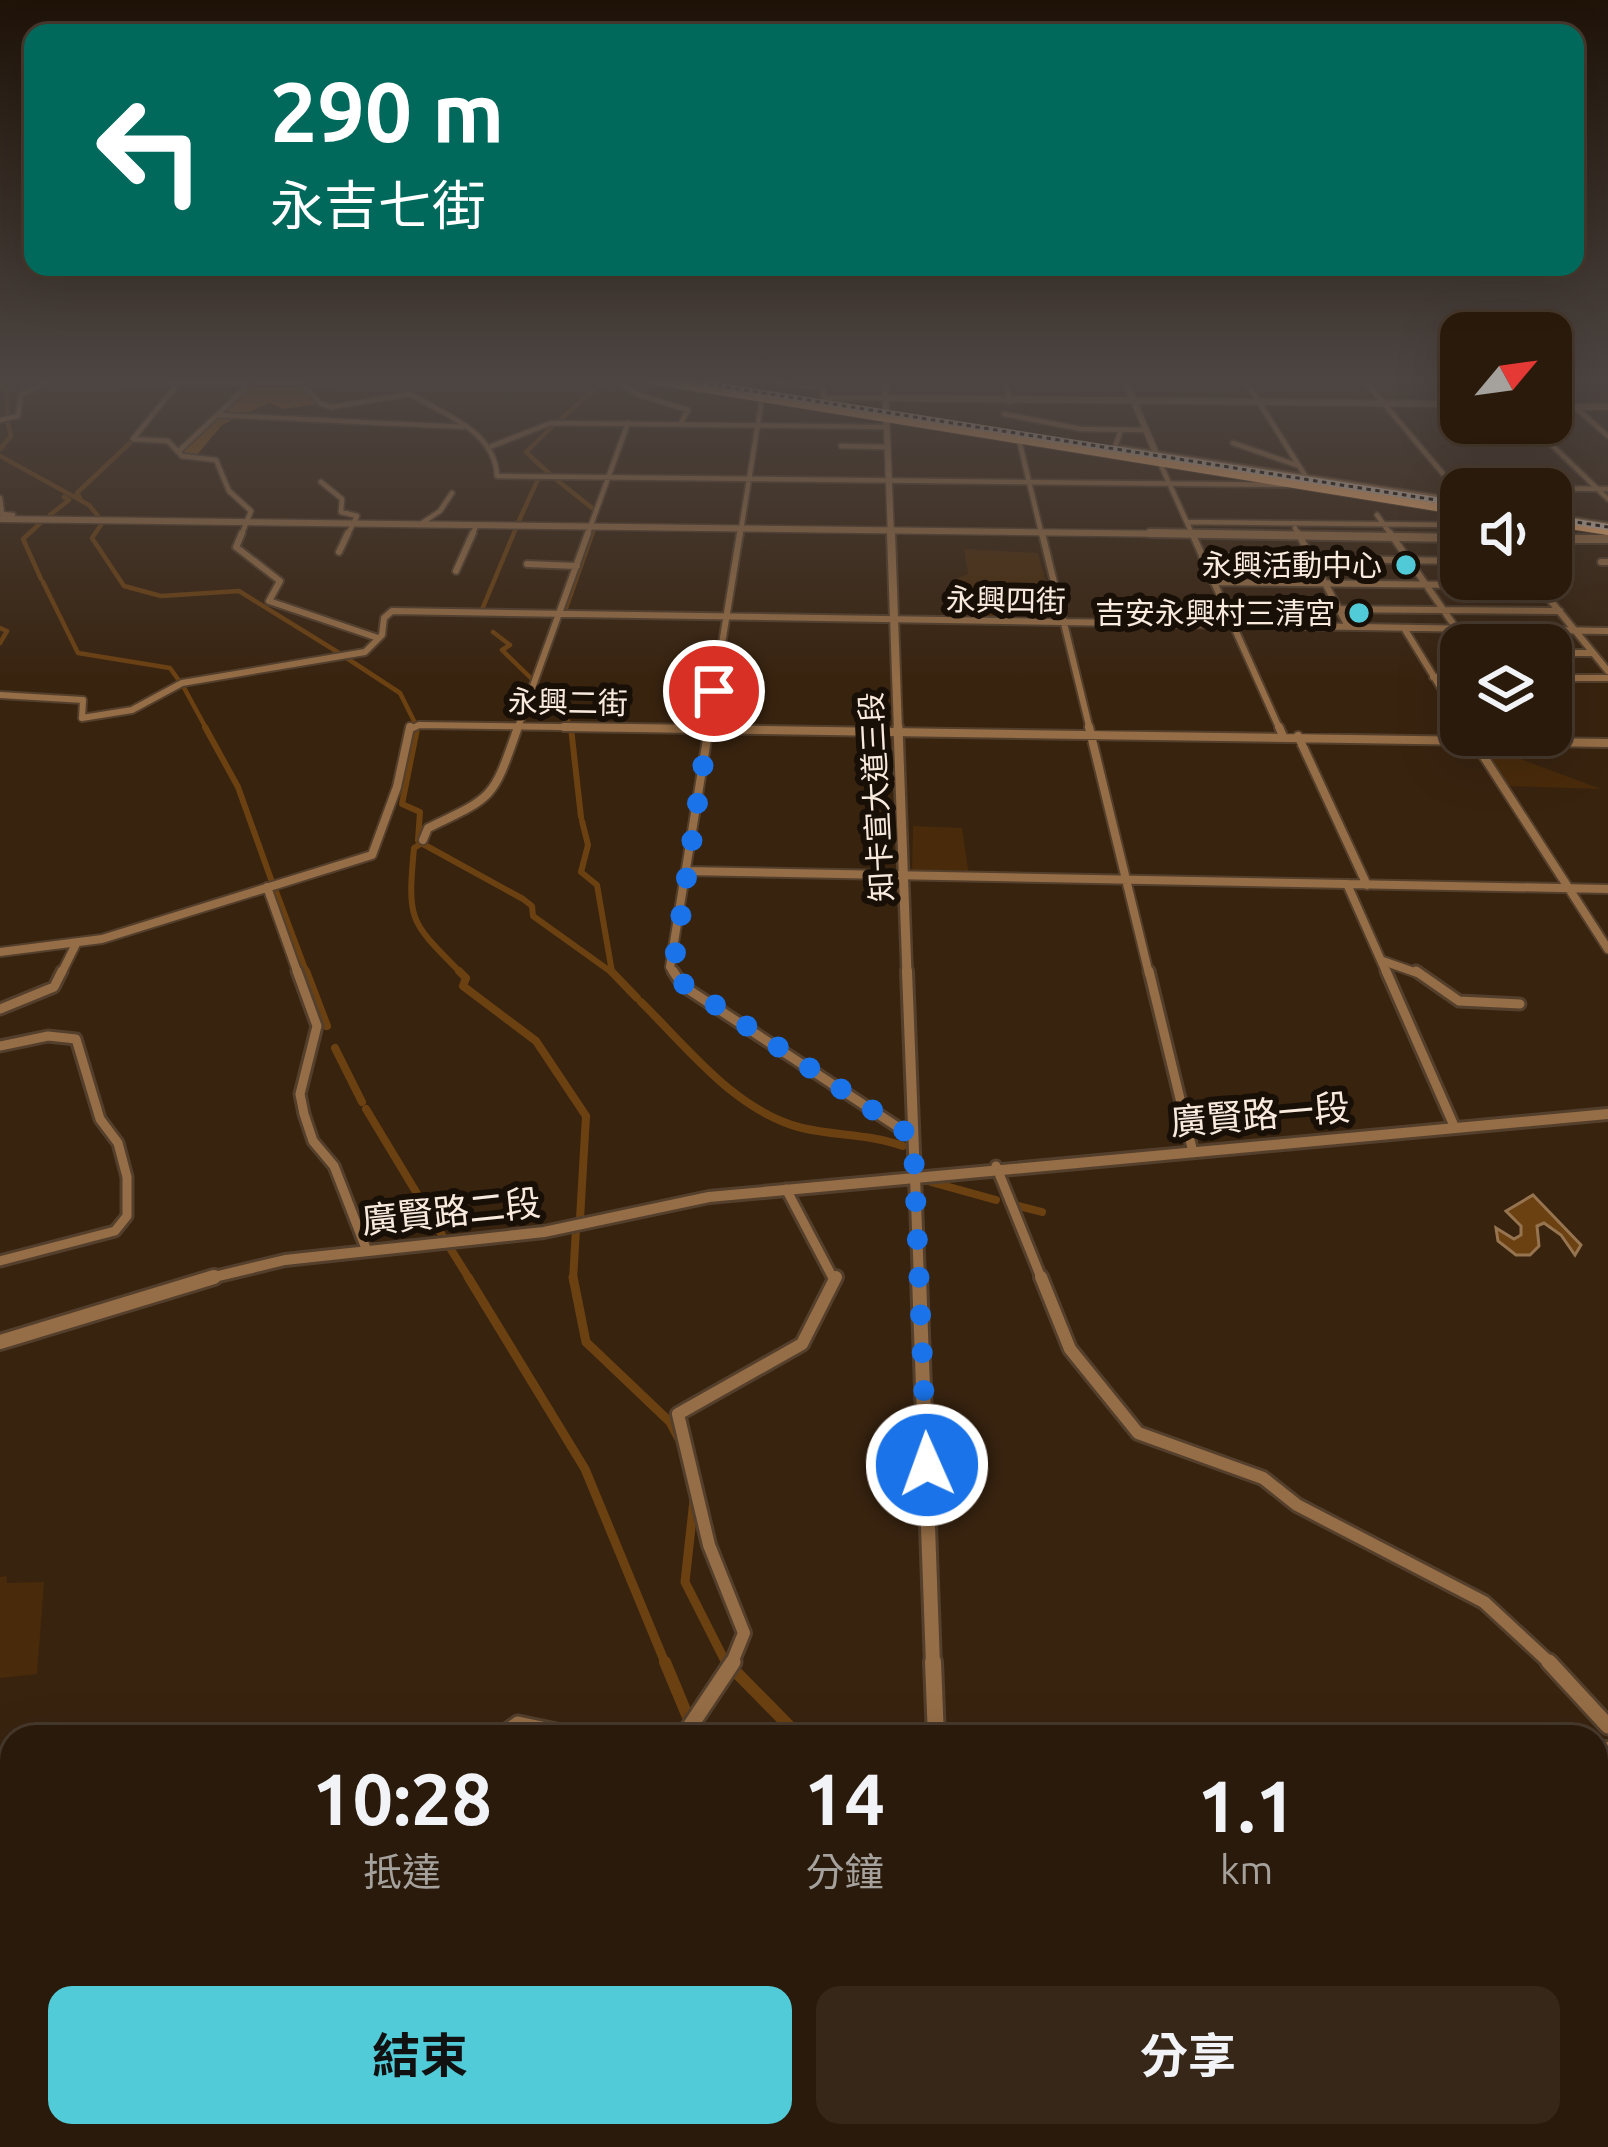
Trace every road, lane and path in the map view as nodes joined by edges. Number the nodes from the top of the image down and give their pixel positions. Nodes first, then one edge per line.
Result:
1 (225, 480) edge
2 (607, 480) edge
3 (749, 480) edge
4 (832, 480) edge
5 (1168, 480) edge
6 (1273, 480) edge
7 (1302, 480) edge
8 (1324, 480) edge
9 (1590, 480) edge
10 (888, 481) junction
11 (321, 482) dead end
12 (1029, 482) junction
13 (1170, 484) junction
14 (1299, 485) junction
15 (1572, 489) edge
16 (1599, 489) junction
17 (1608, 489) edge
18 (452, 493) dead end
19 (0, 498) edge
20 (1608, 499) edge
21 (1440, 500) edge
22 (1440, 501) edge
23 (1440, 502) edge
24 (13, 515) junction
25 (1378, 519) junction
26 (0, 520) edge
27 (1186, 522) junction
28 (249, 523) junction
29 (1293, 523) junction
30 (1440, 523) edge
31 (354, 524) junction
32 (419, 525) junction
33 (1572, 525) edge
34 (476, 526) junction
35 (592, 527) junction
36 (742, 529) junction
37 (889, 531) junction
38 (1040, 532) junction
39 (1608, 532) edge
40 (1192, 534) junction
41 (1298, 536) junction
42 (1572, 536) edge
43 (1394, 537) junction
44 (1440, 538) edge
45 (339, 553) dead end
46 (1202, 557) junction
47 (1311, 559) junction
48 (1410, 560) junction
49 (1440, 561) edge
50 (527, 564) dead end
51 (577, 566) junction
52 (456, 571) dead end
53 (1213, 582) junction
54 (1324, 583) junction
55 (1426, 584) junction
56 (1440, 584) edge
57 (1551, 600) edge
58 (1225, 608) junction
59 (1339, 608) junction
60 (1444, 610) junction
61 (1560, 611) junction
62 (559, 614) junction
63 (726, 617) junction
64 (892, 619) junction
65 (1063, 622) junction
66 (1453, 624) edge
67 (1233, 625) junction
68 (1348, 626) junction
69 (1404, 628) junction
70 (1440, 628) edge
71 (1572, 631) edge
72 (1576, 631) junction
73 (1608, 631) edge
74 (378, 638) junction
75 (1572, 652) edge
76 (1593, 653) junction
77 (1608, 675) edge
78 (1433, 677) junction
79 (1440, 677) edge
80 (1572, 677) edge
81 (1440, 688) edge
82 (0, 694) edge
83 (520, 726) junction
84 (709, 728) junction
85 (898, 732) junction
86 (1089, 733) junction
87 (1283, 736) junction
88 (1298, 736) junction
89 (1440, 738) edge
90 (1572, 742) edge
91 (1608, 743) edge
92 (1484, 756) edge
93 (423, 840) dead end
94 (687, 871) junction
95 (904, 876) junction
96 (1126, 880) junction
97 (1347, 884) junction
98 (1367, 885) junction
99 (267, 887) junction
100 (1568, 888) junction
101 (1608, 889) edge
102 (76, 944) junction
103 (1608, 949) edge
104 (0, 952) edge
105 (1383, 961) junction
106 (1520, 1004) dead end
107 (0, 1010) edge
108 (0, 1046) edge
109 (1608, 1114) edge
110 (1454, 1127) junction
111 (913, 1137) junction
112 (1192, 1148) junction
113 (996, 1166) junction
114 (917, 1176) junction
115 (786, 1189) junction
116 (367, 1251) junction
117 (0, 1261) edge
118 (0, 1342) edge
119 (692, 1725) edge
120 (937, 1725) edge
121 (1607, 1725) edge

1 - 28 street
2 - 35 street
3 - 36 street
4 - 10 street
5 - 13 street
6 - 14 main road
7 - 22 main road
8 - 21 street
9 - 16 street
10 - 12 street
10 - 37 street, 知卡宣大道三段
11 - 31 street
12 - 13 street
12 - 38 street
13 - 14 street
13 - 27 street
14 - 23 main road
15 - 16 street
16 - 17 street
16 - 20 street
18 - 32 street
19 - 24 street
24 - 26 street
24 - 28 street
25 - 29 street
25 - 30 street
25 - 43 street
27 - 29 street
27 - 40 street
28 - 31 street
28 - 74 street
29 - 41 street
31 - 32 street
31 - 45 street
32 - 34 street
33 - 39 main road
34 - 35 street
34 - 52 street
35 - 36 street
35 - 51 street
36 - 37 street
36 - 63 street
37 - 38 street
37 - 64 street, 知卡宣大道三段
38 - 40 street
38 - 65 street
39 - 42 street
40 - 41 street
40 - 46 street
41 - 43 street
41 - 47 street
43 - 44 street
43 - 48 street
46 - 47 street
46 - 53 street
47 - 48 street
47 - 54 street
48 - 49 street
48 - 55 street
50 - 51 street
51 - 62 street
53 - 54 street
53 - 58 street
54 - 55 street
54 - 59 street
55 - 56 street
55 - 60 street
57 - 61 street
58 - 59 street
58 - 67 street
59 - 60 street
59 - 68 street
60 - 61 street
60 - 66 street
61 - 72 street
62 - 63 street, 永興四街
62 - 74 street, 永興四街
62 - 83 street
63 - 64 street, 永興四街
63 - 84 street
64 - 65 street, 永興四街
64 - 85 street, 知卡宣大道三段
65 - 67 street, 永興四街
65 - 86 street
67 - 68 street, 永興四街
67 - 87 street
68 - 69 street, 永興四街
69 - 70 street, 永興四街
69 - 78 street
71 - 72 street, 永興四街
72 - 73 street, 永興四街
72 - 76 street
74 - 82 street
75 - 76 street
76 - 77 street
77 - 80 street
78 - 79 street
78 - 81 street
83 - 84 street, 永興二街
83 - 93 street
83 - 99 street, 永興二街
84 - 85 street, 永興二街
84 - 94 street
85 - 86 street, 永興二街
85 - 95 street, 知卡宣大道三段
86 - 87 street, 永興二街
86 - 96 street
87 - 88 street, 永興二街
88 - 89 street, 永興二街
88 - 98 street
90 - 91 street, 永興二街
92 - 100 street
94 - 95 street
94 - 111 street
95 - 96 street
95 - 111 street, 知卡宣大道三段
96 - 97 street
96 - 112 street
97 - 98 street
97 - 105 street
98 - 100 street
99 - 102 street, 永興二街
99 - 116 street
100 - 101 street
100 - 103 street
102 - 104 street, 永興二街
102 - 107 street
105 - 106 street
105 - 110 street
108 - 117 street
109 - 110 street, 廣賢路一段
110 - 112 street, 廣賢路一段
111 - 114 street, 知卡宣大道三段
112 - 113 street, 廣賢路一段
113 - 114 street, 廣賢路一段
113 - 121 street
114 - 115 street, 廣賢路二段
114 - 120 street, 知卡宣大道三段
115 - 116 street, 廣賢路二段
115 - 119 street
116 - 118 street, 廣賢路二段

